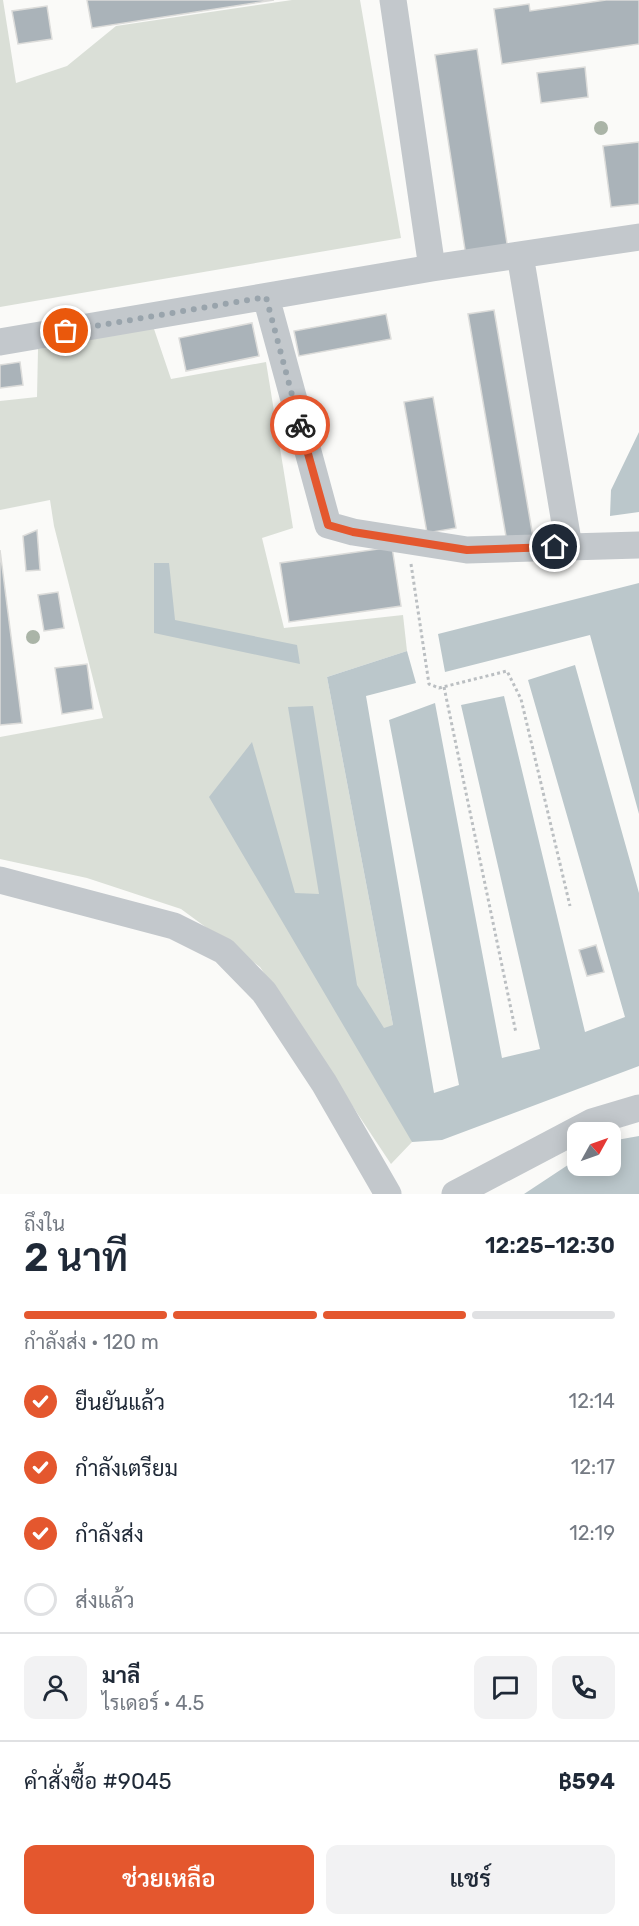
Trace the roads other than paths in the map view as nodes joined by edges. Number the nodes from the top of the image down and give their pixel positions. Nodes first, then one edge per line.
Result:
1 (393, 0) edge
2 (639, 237) edge
3 (520, 255) junction
4 (432, 268) junction
5 (266, 297) junction
6 (0, 342) edge
7 (639, 544) edge
8 (569, 547) junction
9 (0, 880) edge
10 (639, 1108) edge
11 (388, 1194) edge
12 (455, 1194) edge

1 - 4 lane
2 - 3 lane
3 - 4 lane
3 - 8 lane
4 - 5 lane
5 - 6 lane
5 - 8 lane
7 - 8 lane
9 - 11 lane
10 - 12 lane

